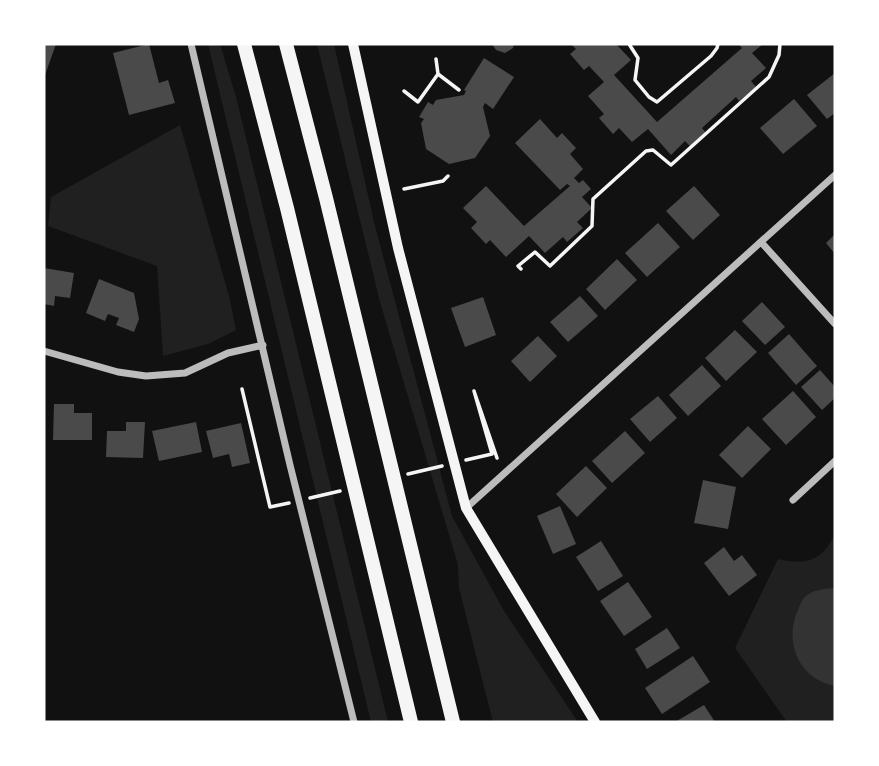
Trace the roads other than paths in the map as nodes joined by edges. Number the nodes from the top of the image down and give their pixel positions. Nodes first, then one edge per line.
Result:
1 (191, 44) edge
2 (244, 44) edge
3 (286, 44) edge
4 (353, 44) edge
5 (835, 174) edge
6 (761, 242) junction
7 (835, 324) edge
8 (263, 345) junction
9 (44, 351) edge
10 (835, 461) edge
11 (793, 500) dead end
12 (466, 508) junction
13 (354, 722) edge
14 (411, 722) edge
15 (453, 722) edge
16 (595, 722) edge

1 - 8 street
2 - 14 highway
3 - 15 highway
4 - 12 main road
5 - 6 street
6 - 7 street
6 - 12 street
8 - 9 street
8 - 13 street
10 - 11 street
12 - 16 main road

